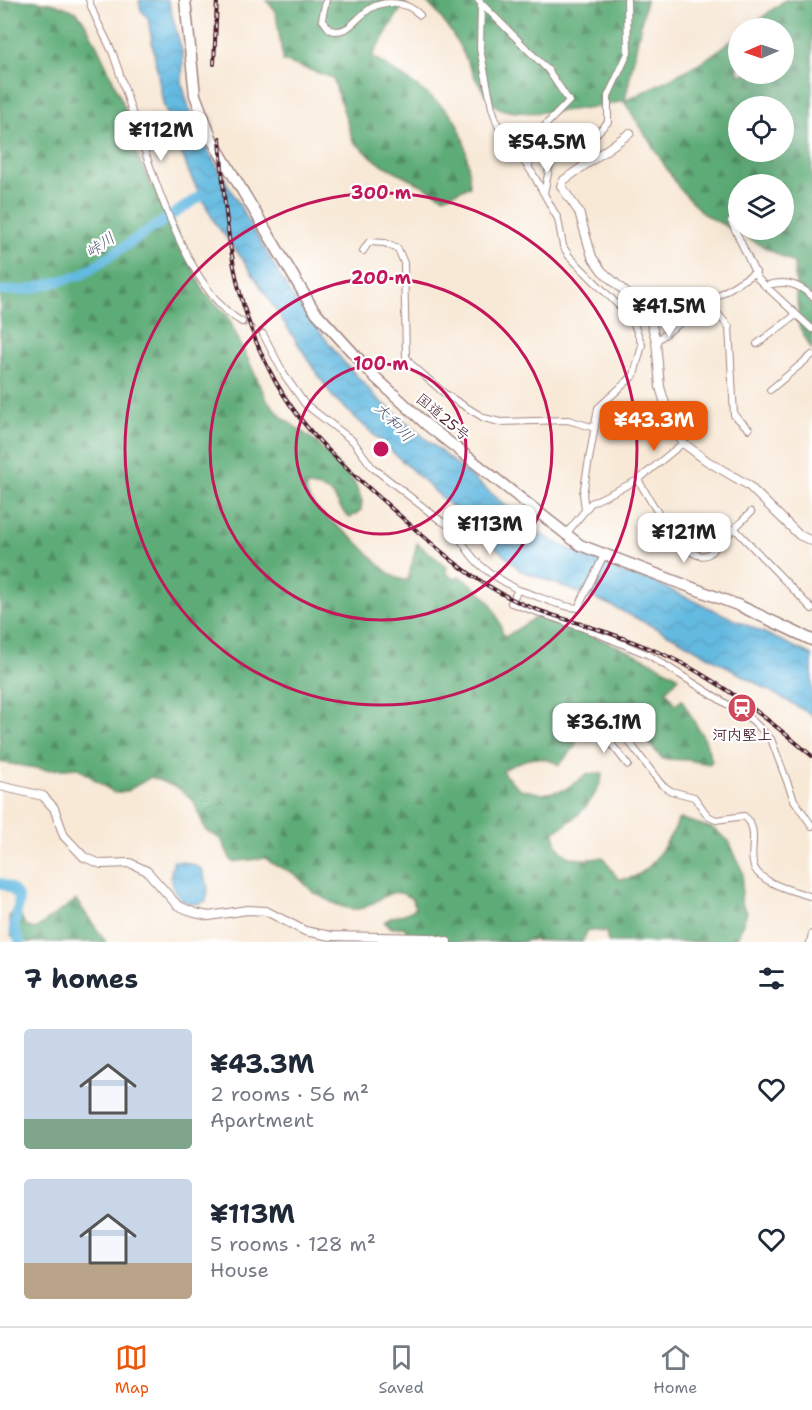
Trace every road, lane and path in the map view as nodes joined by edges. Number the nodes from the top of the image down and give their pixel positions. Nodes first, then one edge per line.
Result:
1 (89, 0) edge
2 (185, 0) edge
3 (327, 0) edge
4 (627, 0) edge
5 (480, 2) edge
6 (420, 15) dead end
7 (630, 133) dead end
8 (529, 169) junction
9 (544, 193) junction
10 (741, 240) edge
11 (363, 251) dead end
12 (756, 272) junction
13 (765, 286) junction
14 (812, 296) edge
15 (708, 302) junction
16 (796, 315) junction
17 (242, 322) tunnel mouth
18 (812, 329) edge
19 (263, 334) tunnel mouth
20 (656, 341) junction
21 (757, 344) dead end
22 (812, 355) edge
23 (770, 390) dead end
24 (595, 428) junction
25 (749, 429) dead end
26 (683, 443) junction
27 (638, 480) junction
28 (585, 509) junction
29 (751, 512) dead end
30 (736, 530) junction
31 (566, 534) junction
32 (812, 541) edge
33 (602, 560) junction
34 (518, 590) junction
35 (812, 609) edge
36 (812, 640) edge
37 (598, 728) junction
38 (590, 736) dead end
39 (628, 765) dead end
40 (0, 786) edge
41 (812, 826) edge
42 (812, 897) edge
43 (812, 934) edge
44 (447, 942) edge
45 (810, 942) edge

1 - 17 street
2 - 31 highway, 国道25号
3 - 6 street
4 - 9 street
5 - 8 street
5 - 8 street
7 - 20 street
8 - 9 street
9 - 24 street
10 - 12 street
11 - 24 street
12 - 13 street
12 - 15 street
13 - 14 street
13 - 16 street
15 - 20 street
15 - 25 street
16 - 18 street
16 - 21 street
19 - 34 street
20 - 26 street
22 - 23 street
24 - 28 street
26 - 27 street
26 - 32 street
27 - 28 street
27 - 30 street
28 - 31 street
29 - 30 street
30 - 35 street
31 - 33 highway, 国道25号
33 - 34 street
33 - 36 highway, 国道25号
34 - 41 street
37 - 38 street
37 - 39 street
37 - 42 street
40 - 44 street
43 - 45 street

